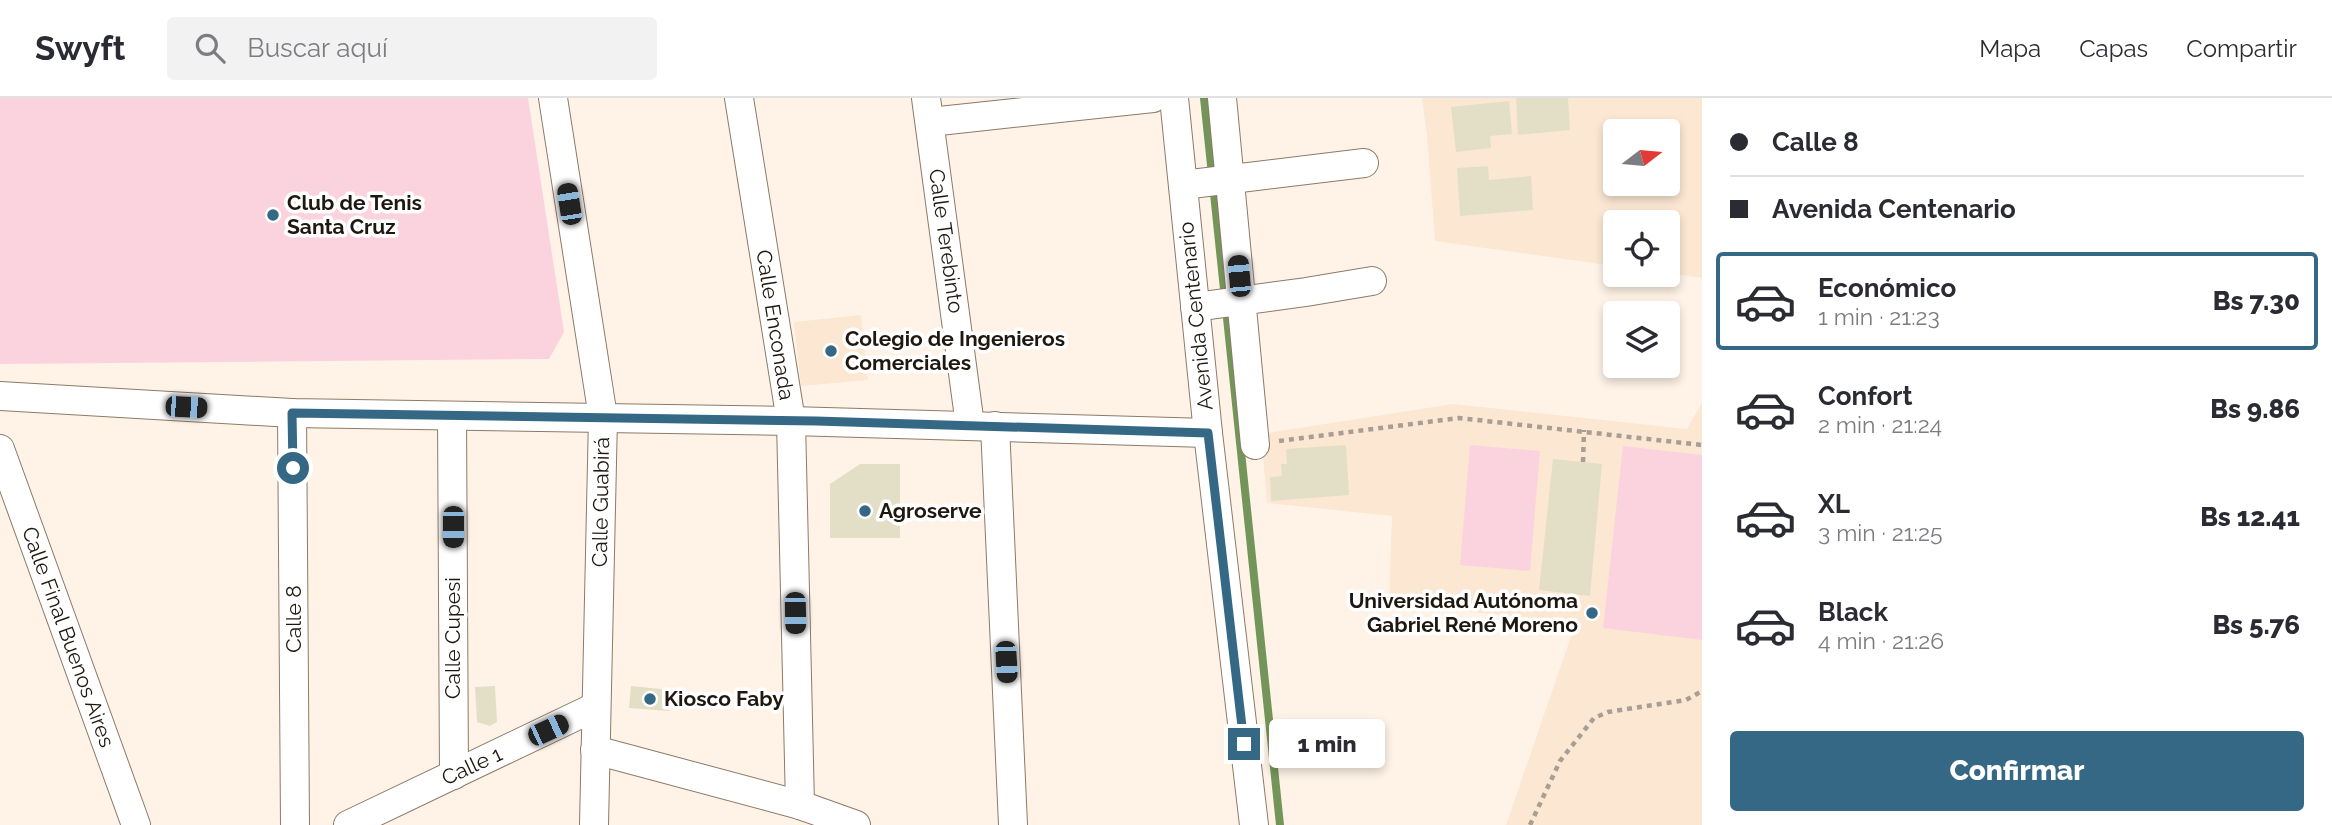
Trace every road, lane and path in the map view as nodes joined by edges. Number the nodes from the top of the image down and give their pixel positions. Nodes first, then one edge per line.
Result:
1 (553, 98) edge
2 (739, 98) edge
3 (1153, 98) edge
4 (1174, 98) edge
5 (1222, 98) edge
6 (928, 110) edge
7 (1364, 163) dead end
8 (1209, 182) junction
9 (1372, 281) dead end
10 (1220, 303) junction
11 (0, 397) edge
12 (292, 413) junction
13 (452, 416) junction
14 (603, 417) junction
15 (790, 421) junction
16 (982, 425) junction
17 (1584, 430) junction
18 (1208, 433) junction
19 (1265, 443) joint
20 (1702, 446) edge
21 (0, 449) edge
22 (1583, 462) dead end
23 (1702, 691) edge
24 (595, 707) junction
25 (595, 750) junction
26 (454, 775) junction
27 (800, 805) junction
28 (136, 825) edge
29 (295, 825) edge
30 (348, 825) edge
31 (594, 825) edge
32 (856, 825) edge
33 (1013, 825) edge
34 (1254, 825) edge
35 (1530, 825) edge

1 - 14 street, Calle Guabirá
2 - 15 street, Calle Enconada
3 - 6 street
4 - 8 street, Avenida Centenario
5 - 8 street
6 - 16 street, Calle Terebinto
7 - 8 street
8 - 10 street, Avenida Centenario
8 - 10 street
9 - 10 street
10 - 18 street, Avenida Centenario
10 - 19 street
11 - 12 street
12 - 13 street
12 - 29 street, Calle 8
13 - 14 street
13 - 26 street, Calle Cupesi
14 - 15 street
14 - 24 street, Calle Guabirá
15 - 16 street
15 - 27 street, Calle Enconada
16 - 18 street
16 - 33 street, Calle Terebinto
17 - 19 path
17 - 20 path
17 - 22 path
18 - 34 street, Avenida Centenario
21 - 28 street, Calle Final Buenos Aires
23 - 35 path
24 - 25 street, Calle Guabirá
24 - 26 street, Calle 1
25 - 27 street
25 - 31 street, Calle Guabirá
26 - 30 street, Calle 1
27 - 32 street

